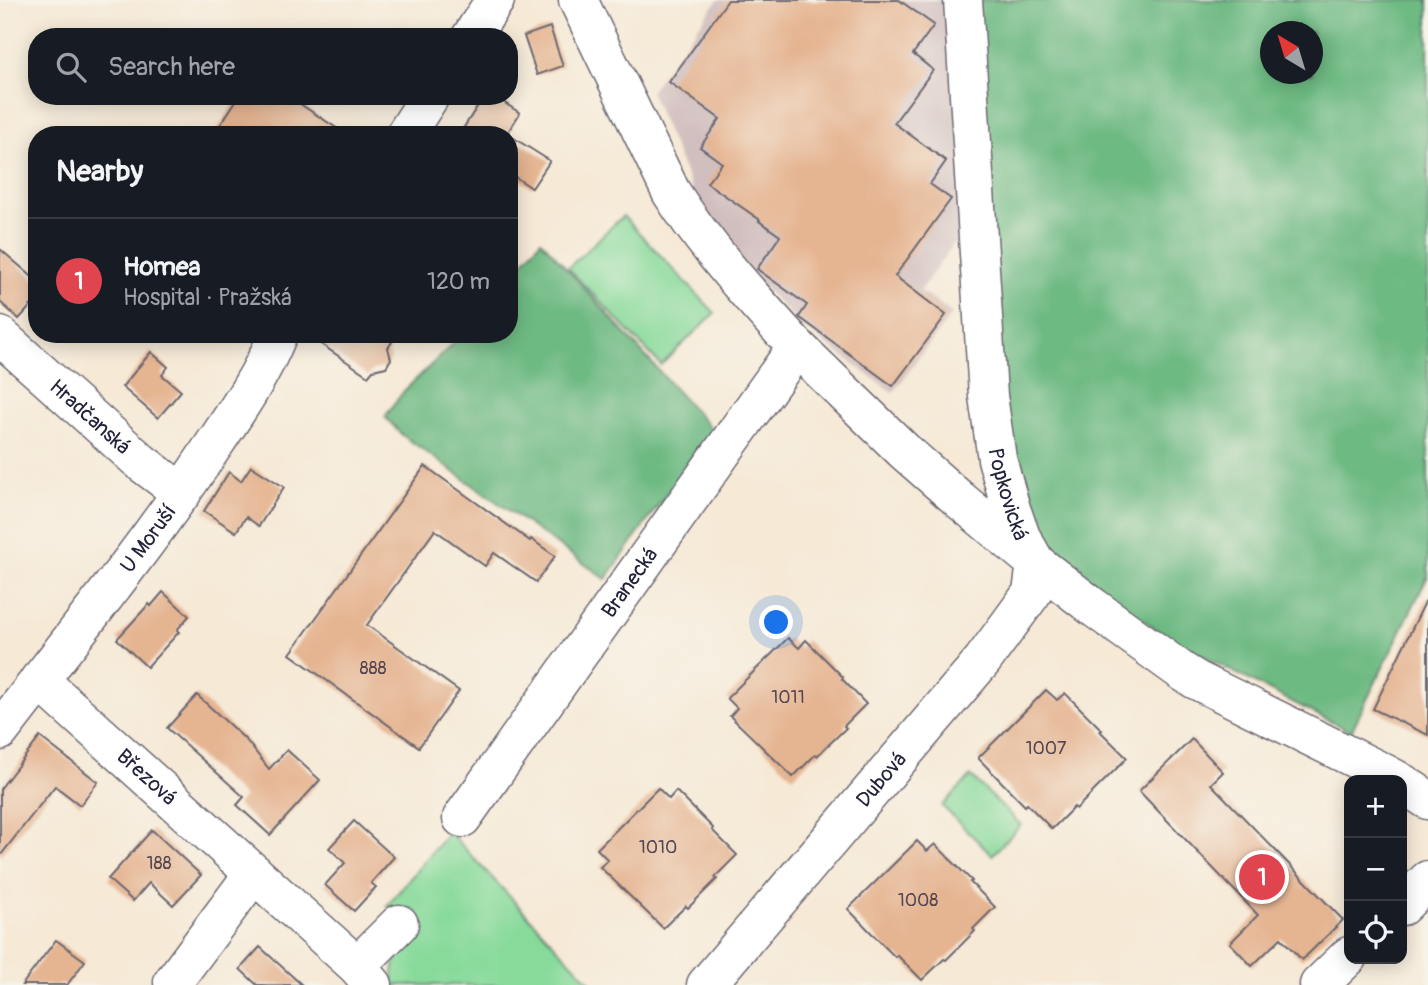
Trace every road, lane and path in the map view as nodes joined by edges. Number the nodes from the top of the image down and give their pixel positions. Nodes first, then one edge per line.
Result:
1 (495, 0) edge
2 (578, 0) edge
3 (963, 0) edge
4 (477, 28) edge
5 (424, 105) edge
6 (411, 126) edge
7 (0, 336) edge
8 (274, 343) edge
9 (797, 347) junction
10 (182, 493) junction
11 (1036, 563) junction
12 (39, 680) junction
13 (0, 731) edge
14 (1389, 775) edge
15 (1407, 786) edge
16 (1428, 800) edge
17 (462, 818) dead end
18 (254, 873) junction
19 (1428, 880) edge
20 (1407, 901) edge
21 (399, 924) dead end
22 (1344, 961) edge
23 (365, 976) edge
24 (173, 982) dead end
25 (706, 985) edge
26 (1320, 985) edge

1 - 4 street
2 - 9 street
3 - 11 street, Popkovická
5 - 6 street
7 - 10 street, Hradčanská
8 - 10 street, U Moruší
9 - 11 street
9 - 17 street, Branecká
10 - 12 street, U Moruší
11 - 14 street, Popkovická
11 - 25 street, Dubová
12 - 13 street, U Moruší
12 - 18 street, Březová
15 - 16 street
18 - 23 street, Březová
18 - 24 street
19 - 20 street
21 - 23 street
22 - 26 street

